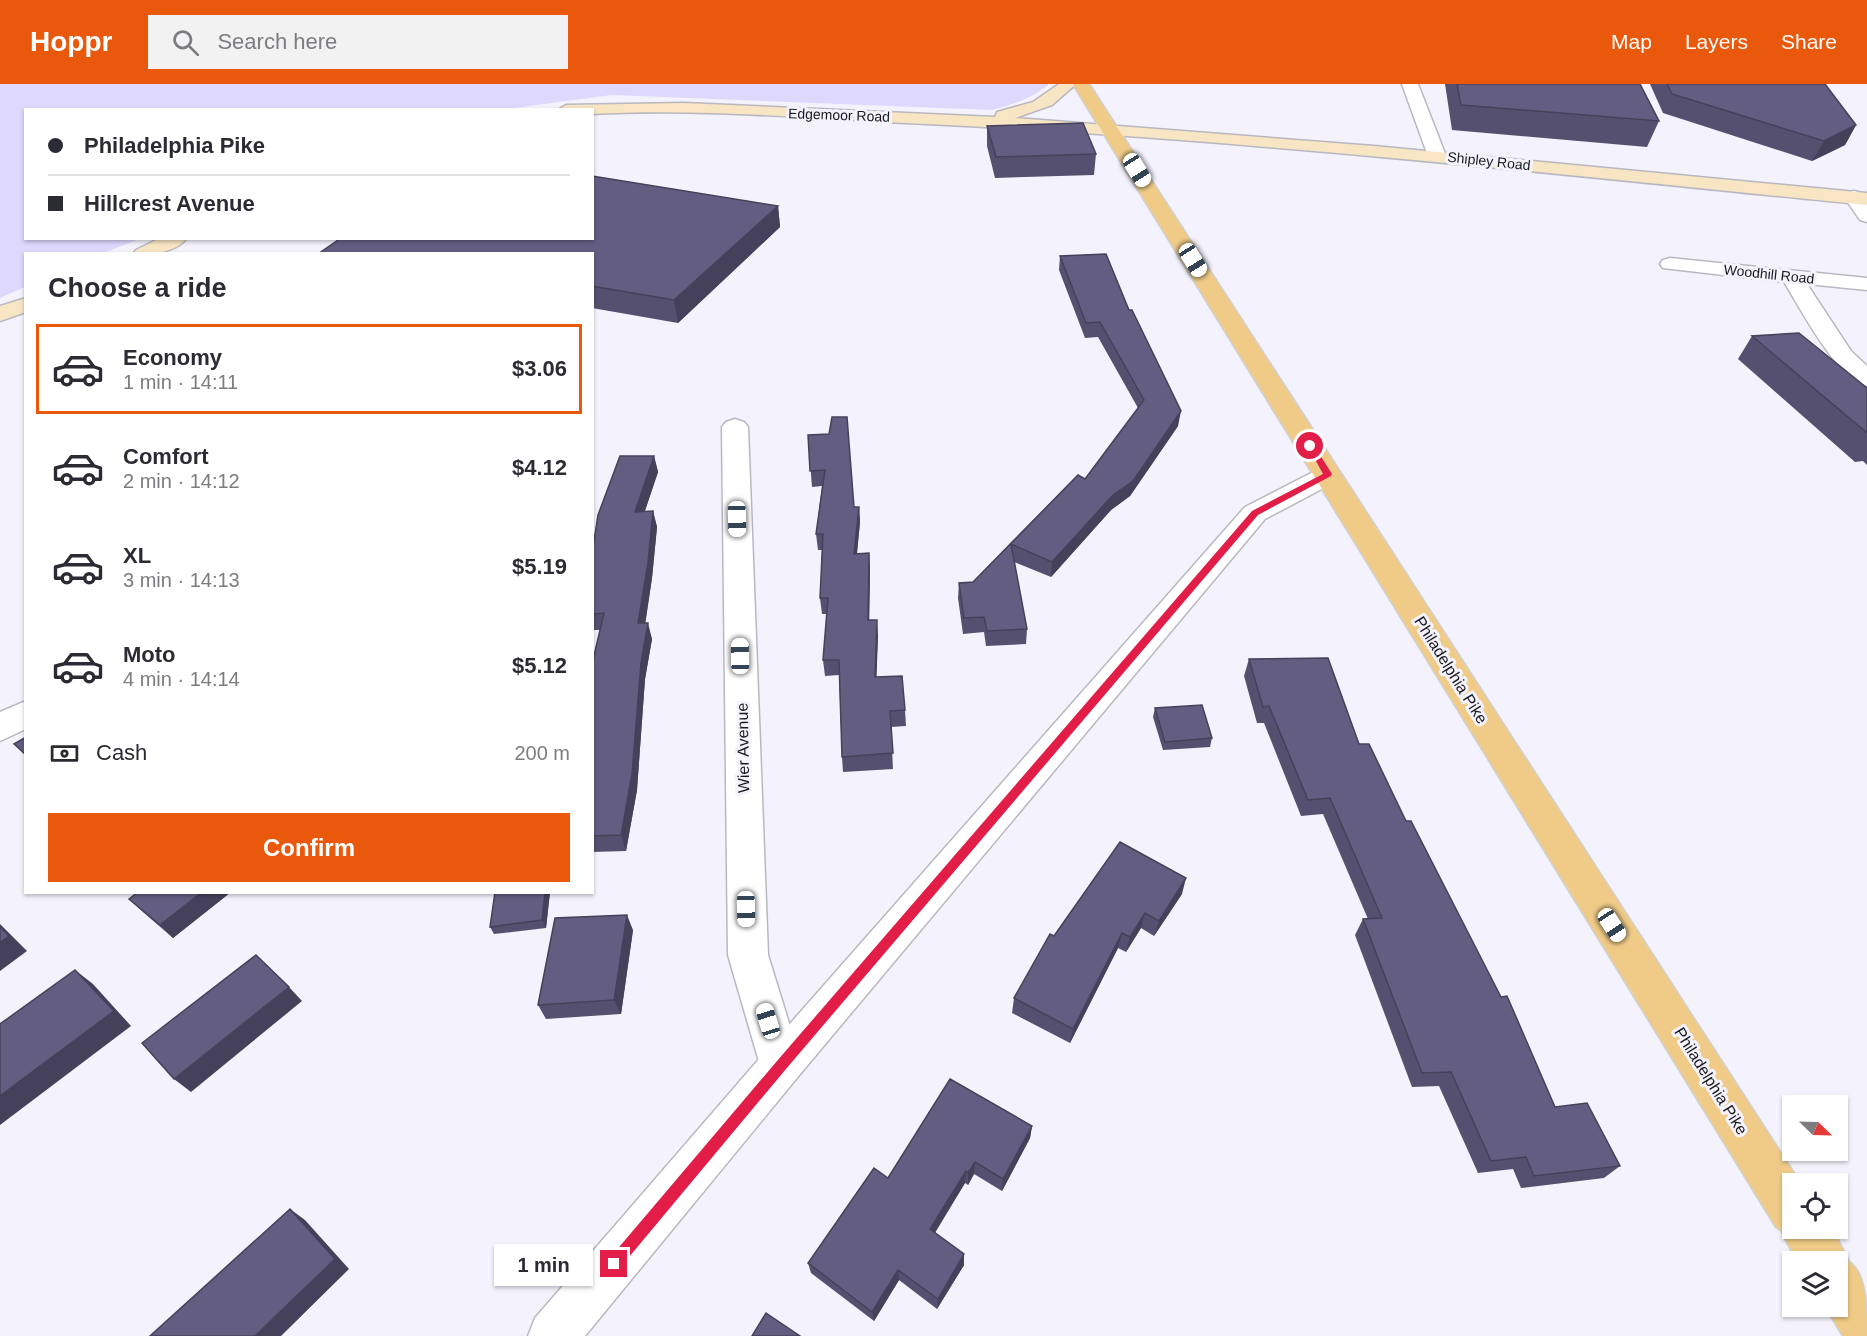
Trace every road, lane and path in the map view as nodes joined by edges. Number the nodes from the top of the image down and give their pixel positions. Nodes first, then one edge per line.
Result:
1 (1068, 84) edge
2 (1081, 84) edge
3 (1410, 84) edge
4 (594, 109) edge
5 (972, 120) junction
6 (1111, 129) junction
7 (1437, 156) junction
8 (1861, 198) edge
9 (1867, 216) edge
10 (173, 240) edge
11 (147, 252) edge
12 (1670, 264) dead end
13 (1791, 276) junction
14 (1867, 284) edge
15 (24, 305) edge
16 (0, 315) edge
17 (1867, 379) edge
18 (735, 427) dead end
19 (1328, 474) junction
20 (24, 714) edge
21 (0, 728) edge
22 (781, 1065) junction
23 (1782, 1195) edge
24 (1848, 1298) edge
25 (1867, 1329) edge
26 (553, 1336) edge

1 - 5 main road
2 - 6 main road, Philadelphia Pike
3 - 7 street
4 - 5 main road, Edgemoor Road
5 - 6 main road, Edgemoor Road
6 - 7 main road, Shipley Road
6 - 19 main road, Philadelphia Pike
7 - 8 main road, Shipley Road
8 - 9 street
10 - 11 main road
12 - 13 street, Woodhill Road
13 - 14 street, Woodhill Road
13 - 17 street
15 - 16 main road
18 - 22 street, Wier Avenue
19 - 22 street
19 - 23 main road, Philadelphia Pike
20 - 21 street
22 - 26 street
24 - 25 main road

